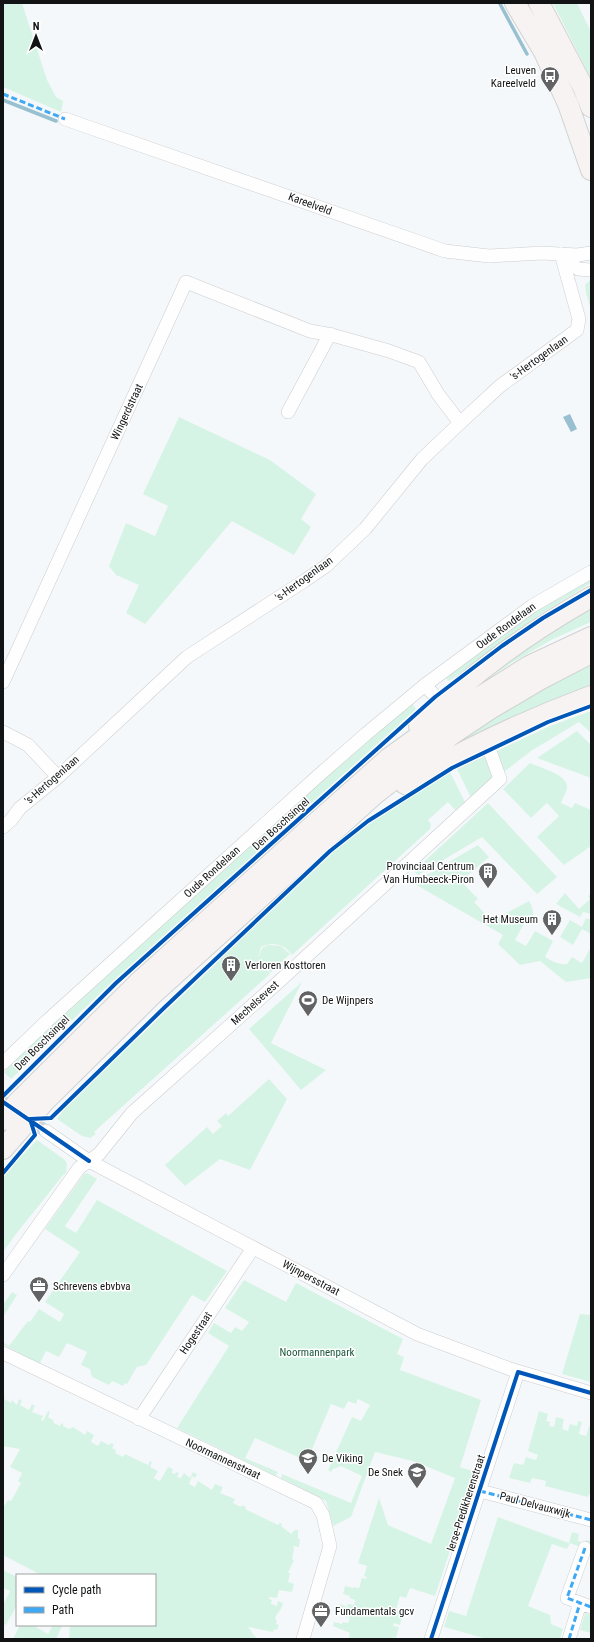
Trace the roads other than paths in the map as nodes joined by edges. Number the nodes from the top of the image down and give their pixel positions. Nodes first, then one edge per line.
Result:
1 (515, 3) edge
2 (539, 3) edge
3 (591, 107) edge
4 (65, 119) dead end
5 (591, 170) edge
6 (591, 253) edge
7 (561, 254) junction
8 (591, 270) edge
9 (591, 324) edge
10 (573, 333) junction
11 (330, 334) junction
12 (288, 412) dead end
13 (460, 423) junction
14 (591, 572) edge
15 (591, 597) edge
16 (591, 637) edge
17 (591, 653) edge
18 (3, 682) edge
19 (425, 685) junction
20 (591, 696) edge
21 (441, 703) junction
22 (3, 732) edge
23 (486, 740) junction
24 (389, 758) junction
25 (58, 777) junction
26 (375, 794) junction
27 (20, 808) junction
28 (3, 818) edge
29 (3, 827) edge
30 (3, 1063) edge
31 (3, 1120) edge
32 (46, 1131) tunnel mouth
33 (3, 1149) edge
34 (89, 1161) junction
35 (253, 1248) junction
36 (3, 1275) edge
37 (3, 1353) edge
38 (518, 1372) junction
39 (591, 1393) edge
40 (139, 1419) junction
41 (480, 1490) junction
42 (591, 1520) edge
43 (584, 1548) dead end
44 (585, 1605) edge
45 (303, 1639) edge
46 (431, 1639) edge
47 (569, 1639) edge

1 - 5 main road
2 - 3 main road
4 - 7 street, Kareelveld
6 - 7 street, Kareelveld
7 - 8 street
7 - 10 street, 's-Hertogenlaan
9 - 10 street, 's-Hertogenlaan
10 - 13 street, 's-Hertogenlaan
11 - 12 street
11 - 13 street, Wingerdstraat
11 - 18 street, Wingerdstraat
13 - 25 street, 's-Hertogenlaan
14 - 19 street, Oude Rondelaan
15 - 21 main road
16 - 24 main road, Den Boschsingel
17 - 26 main road
19 - 21 street
19 - 30 street, Oude Rondelaan
20 - 23 main road
21 - 24 main road
22 - 25 street
23 - 26 main road
23 - 34 street, Mechelsevest
24 - 31 main road, Den Boschsingel
25 - 27 street, 's-Hertogenlaan
26 - 33 main road
27 - 28 street, 's-Hertogenlaan
27 - 29 street, 's-Hertogenlaan
32 - 34 street, Wijnpersstraat
34 - 35 street, Wijnpersstraat
34 - 36 street, Mechelsevest
35 - 38 street, Wijnpersstraat
35 - 40 street, Hogestraat
37 - 40 street, Noormannenstraat
38 - 39 street, Wijnpersstraat
38 - 41 street, Ierse-Predikherenstraat
40 - 45 street, Noormannenstraat
41 - 42 street, Paul Delvauxwijk
41 - 46 street, Ierse-Predikherenstraat
43 - 44 street
44 - 47 street

